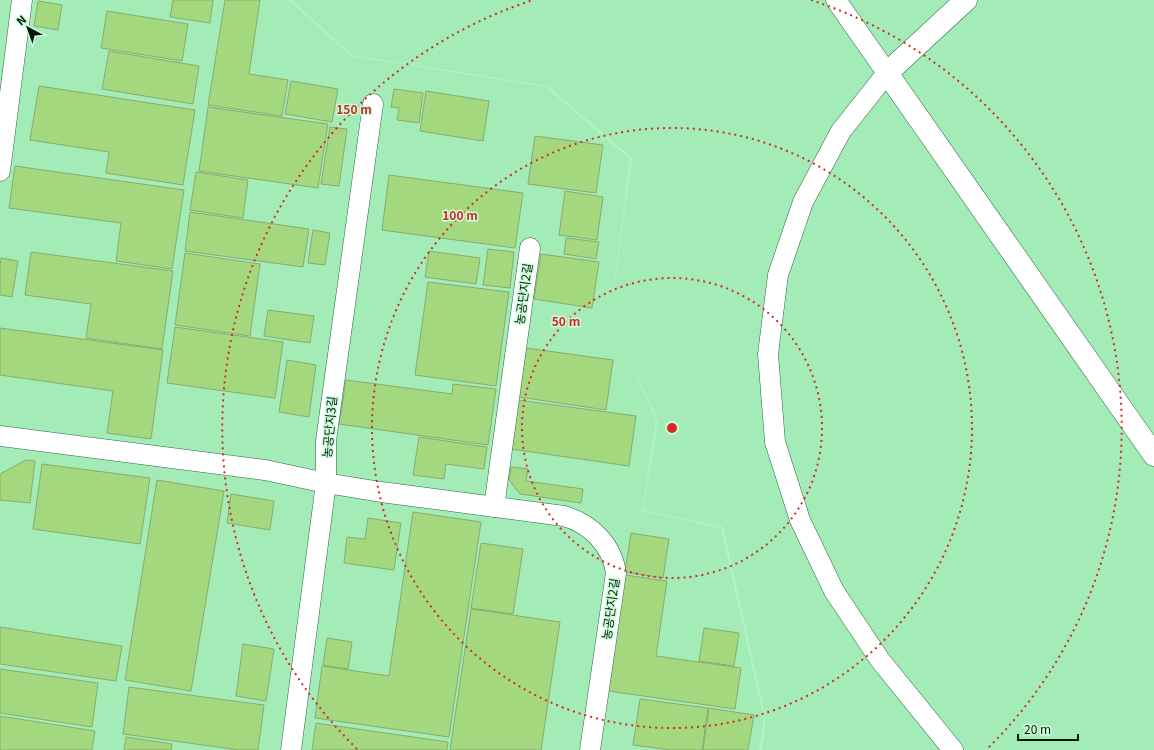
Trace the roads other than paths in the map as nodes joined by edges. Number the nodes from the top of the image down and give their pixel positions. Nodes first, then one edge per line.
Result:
1 (22, 0) edge
2 (836, 0) edge
3 (966, 0) edge
4 (887, 73) junction
5 (373, 104) dead end
6 (0, 170) edge
7 (530, 248) dead end
8 (0, 436) edge
9 (1154, 455) edge
10 (326, 483) junction
11 (494, 507) junction
12 (291, 750) edge
13 (590, 750) edge
14 (953, 750) edge

1 - 6 street
2 - 4 street
3 - 4 street
4 - 9 street
4 - 14 street
5 - 10 street, 농공단지3길
7 - 11 street, 농공단지2길
8 - 10 street, 농공단지2길
10 - 11 street, 농공단지2길
10 - 12 street, 농공단지3길
11 - 13 street, 농공단지2길

